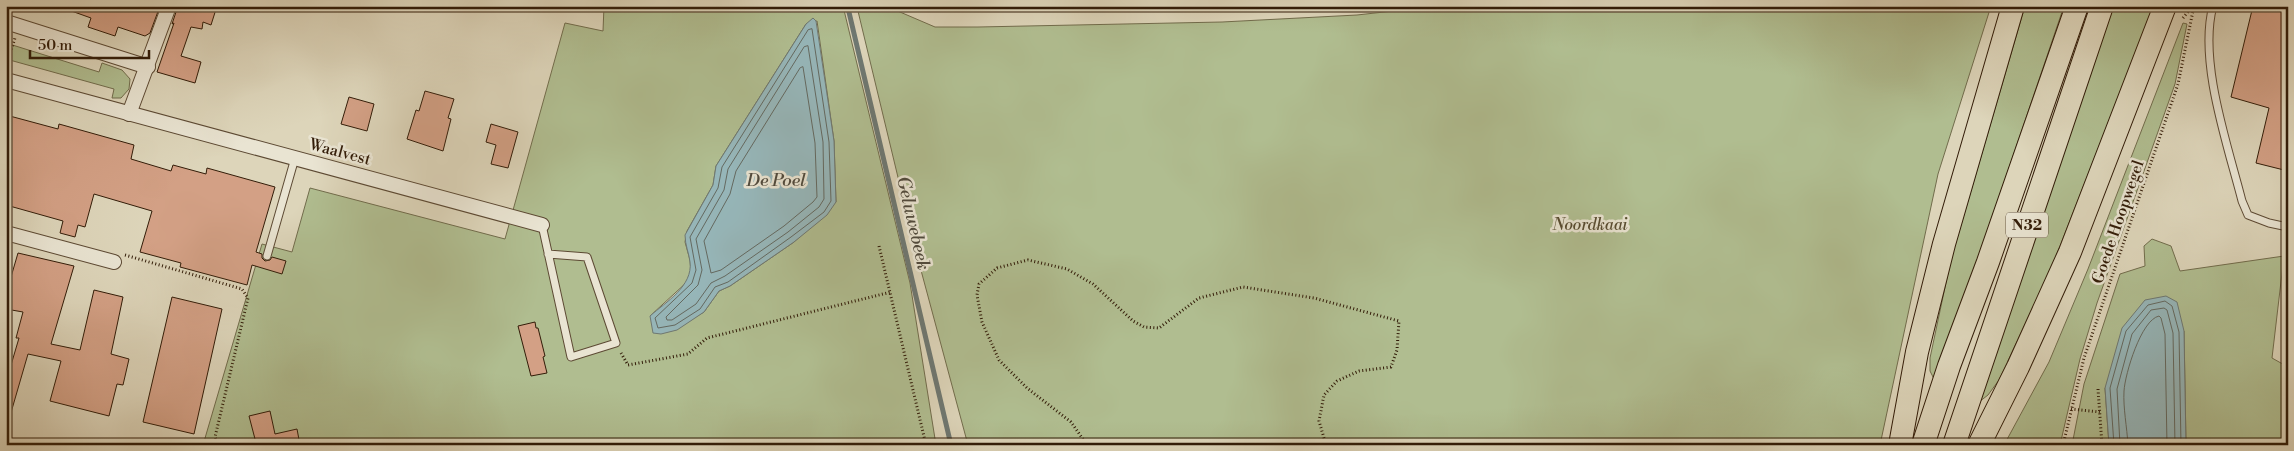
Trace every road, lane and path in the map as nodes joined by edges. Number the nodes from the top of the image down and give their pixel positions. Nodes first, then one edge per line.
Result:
1 (169, 6) edge
2 (2013, 6) edge
3 (2077, 6) edge
4 (2102, 6) edge
5 (2165, 6) edge
6 (2194, 6) edge
7 (2213, 6) edge
8 (12, 24) edge
9 (6, 66) edge
10 (148, 67) junction
11 (6, 80) edge
12 (130, 114) junction
13 (295, 158) junction
14 (542, 225) joint
15 (2288, 227) edge
16 (6, 233) edge
17 (879, 246) dead end
18 (548, 254) junction
19 (267, 256) dead end
20 (114, 262) joint
21 (891, 292) junction
22 (616, 343) junction
23 (2098, 388) dead end
24 (2072, 409) junction
25 (2100, 412) junction
26 (218, 445) edge
27 (926, 445) edge
28 (1087, 445) edge
29 (1326, 445) edge
30 (1900, 445) edge
31 (1923, 445) edge
32 (1954, 445) edge
33 (1979, 445) edge
34 (2063, 445) edge
35 (2102, 445) edge

1 - 10 street
2 - 30 highway
3 - 31 highway, N32
4 - 32 highway, N32
5 - 33 highway
6 - 24 path, Goede Hoopwegel
7 - 15 lane
8 - 9 path
8 - 10 street
10 - 12 street
11 - 12 street, Waalvest
12 - 13 street, Waalvest
13 - 14 street, Waalvest
13 - 19 lane
14 - 18 lane
16 - 20 street
17 - 21 path
18 - 22 lane
18 - 22 lane
20 - 26 path
21 - 22 path
21 - 27 path
23 - 25 path
24 - 25 path
24 - 34 path, Goede Hoopwegel
25 - 35 path
28 - 29 path

